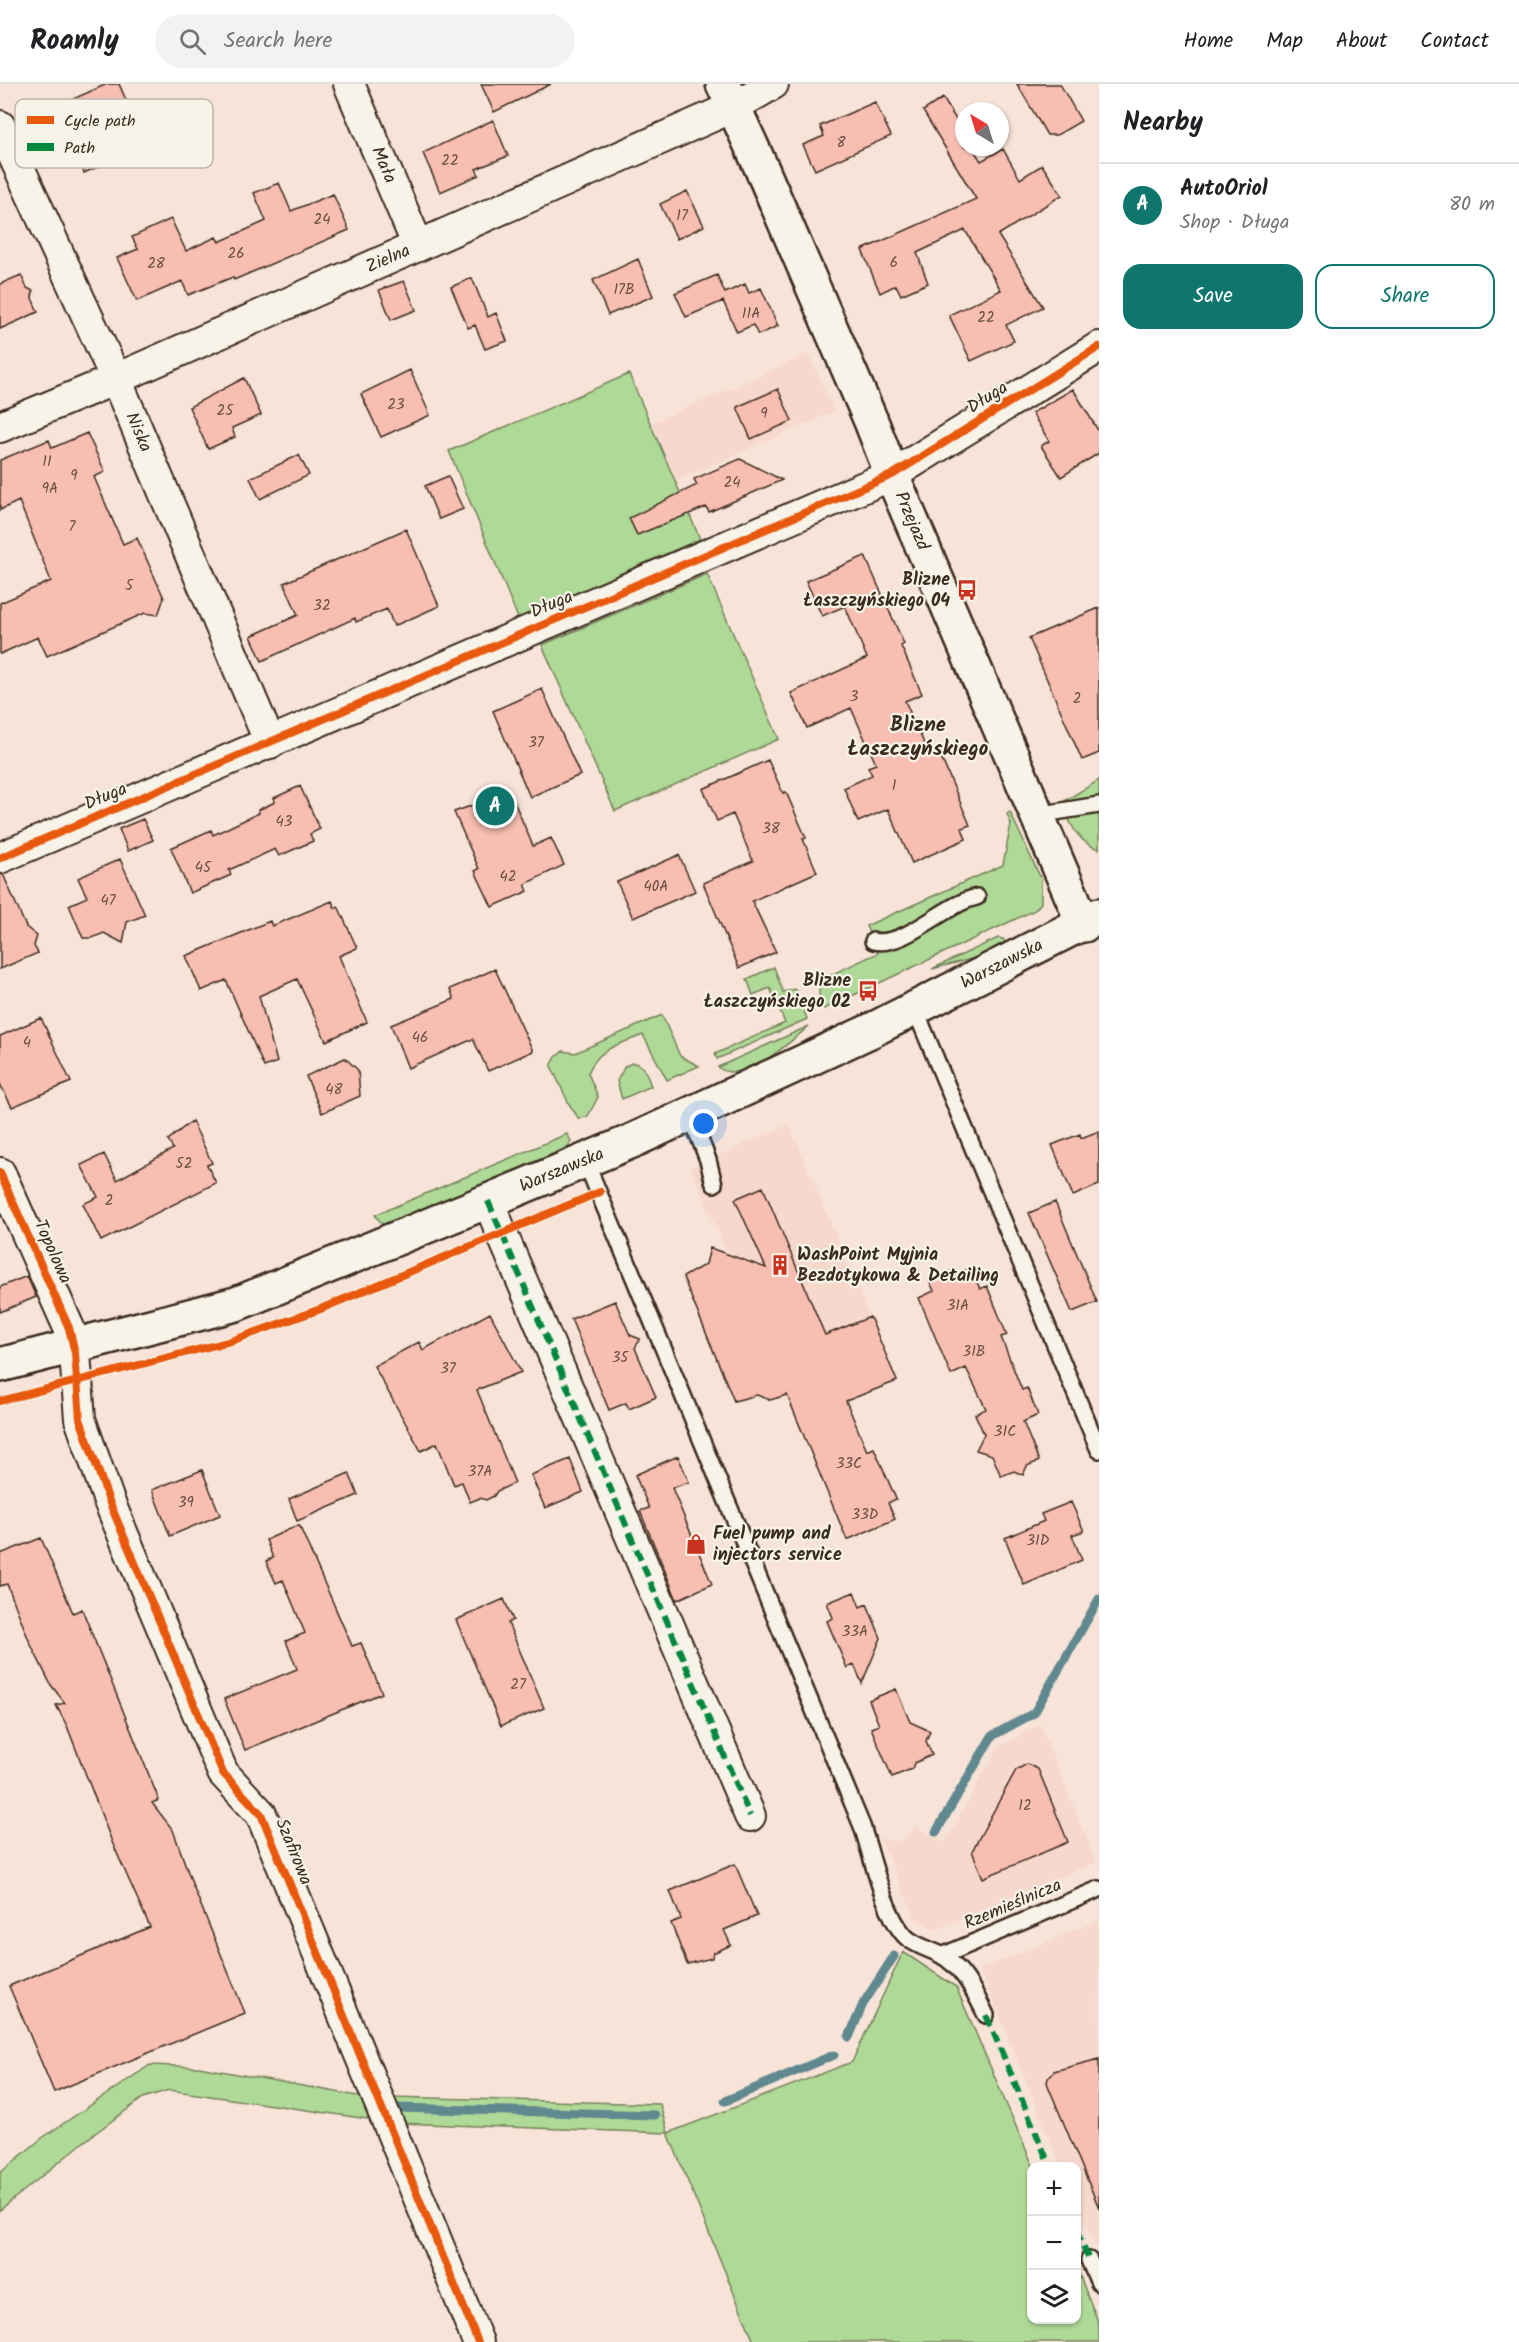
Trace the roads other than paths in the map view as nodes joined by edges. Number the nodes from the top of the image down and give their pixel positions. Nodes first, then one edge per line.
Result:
1 (350, 84) edge
2 (772, 84) edge
3 (728, 96) edge
4 (0, 126) edge
5 (15, 159) edge
6 (19, 168) edge
7 (418, 246) junction
8 (1099, 347) edge
9 (116, 379) junction
10 (0, 427) edge
11 (892, 475) junction
12 (270, 743) junction
13 (1099, 805) edge
14 (1037, 815) junction
15 (0, 858) edge
16 (977, 897) dead end
17 (1091, 920) edge
18 (873, 941) dead end
19 (915, 1009) junction
20 (690, 1114) junction
21 (585, 1160) junction
22 (0, 1173) edge
23 (714, 1184) dead end
24 (488, 1201) junction
25 (74, 1344) junction
26 (0, 1365) edge
27 (1099, 1450) edge
28 (750, 1816) dead end
29 (1099, 1889) edge
30 (942, 1956) junction
31 (986, 2015) dead end
32 (1089, 2260) dead end
33 (1099, 2283) edge
34 (478, 2342) edge

1 - 7 street, Mała
2 - 3 street, Zielna
3 - 7 street, Zielna
3 - 11 main road, Przejazd
4 - 5 street, Niska
6 - 9 street, Niska
7 - 9 street, Zielna
8 - 11 street, Długa
9 - 10 street, Zielna
9 - 12 street, Niska
11 - 12 street, Długa
11 - 14 main road, Przejazd
12 - 15 street, Długa
13 - 14 lane
14 - 17 main road, Przejazd
16 - 18 lane
17 - 19 main road, Warszawska
19 - 20 main road, Warszawska
19 - 27 lane
20 - 21 main road, Warszawska
20 - 23 lane
21 - 24 main road, Warszawska
21 - 30 lane
22 - 25 street, Topolowa
24 - 25 main road, Warszawska
24 - 28 street
25 - 26 main road, Warszawska
25 - 34 street, Szafirowa
29 - 30 lane, Rzemieślnicza
30 - 31 lane
32 - 33 lane

